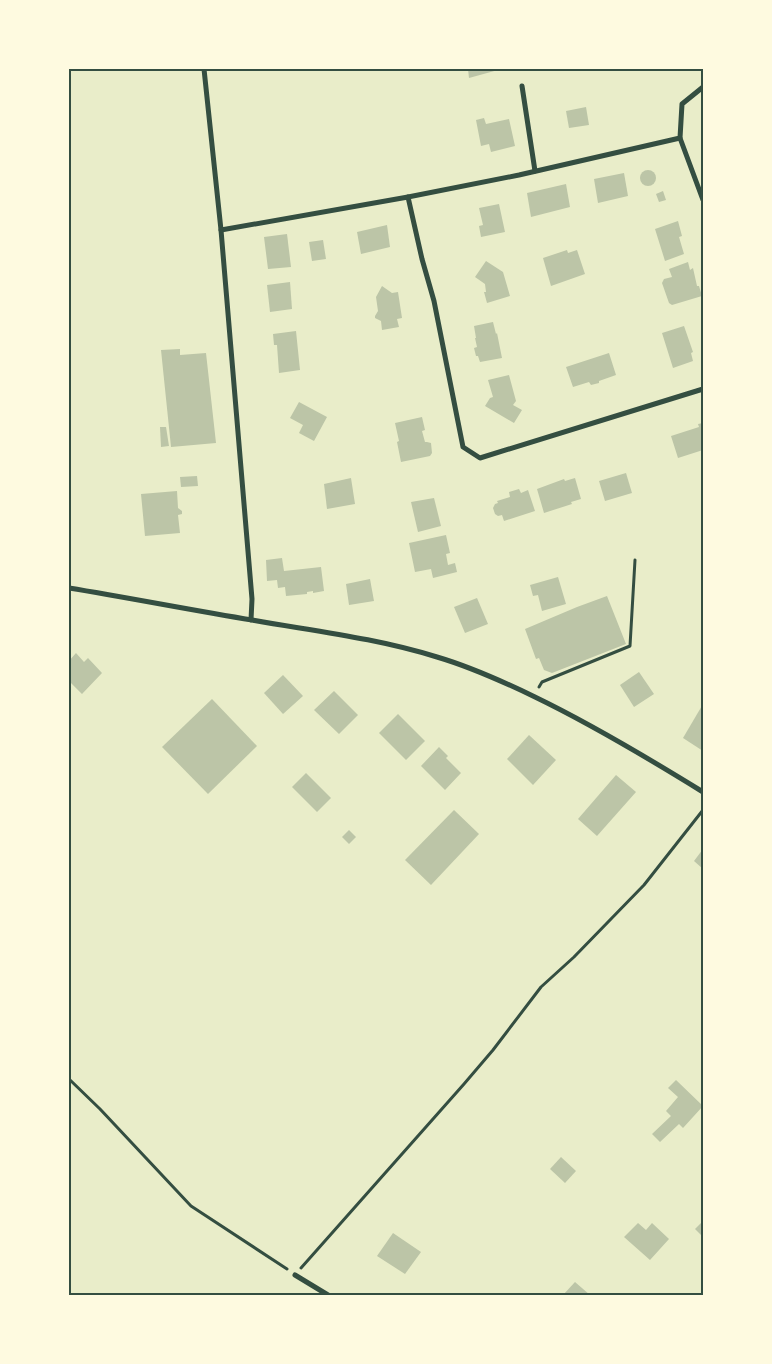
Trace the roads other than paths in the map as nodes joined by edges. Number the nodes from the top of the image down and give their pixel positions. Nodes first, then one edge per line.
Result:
1 (204, 69) edge
2 (522, 86) dead end
3 (703, 87) edge
4 (680, 138) junction
5 (535, 171) junction
6 (408, 197) junction
7 (703, 200) edge
8 (221, 230) junction
9 (703, 389) edge
10 (69, 588) edge
11 (251, 620) junction
12 (703, 792) edge
13 (295, 1274) road end
14 (328, 1295) edge

1 - 8 street
2 - 5 street
3 - 4 street
4 - 5 street
4 - 7 street
5 - 6 street
6 - 8 street
6 - 9 street
8 - 11 street
10 - 11 street
11 - 12 street
13 - 14 street

